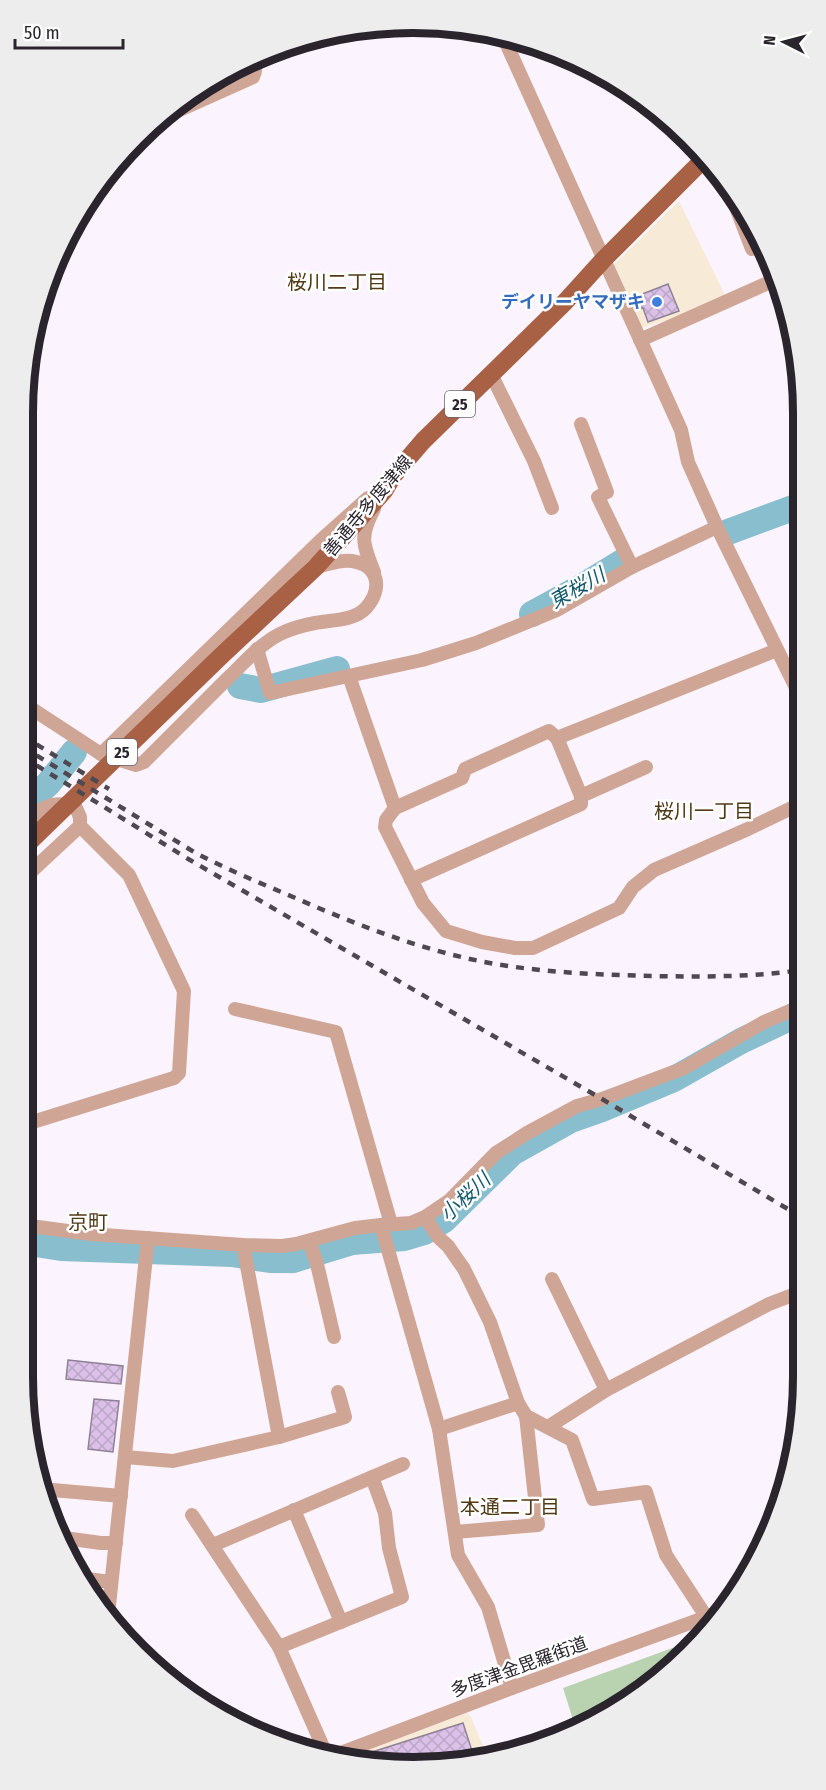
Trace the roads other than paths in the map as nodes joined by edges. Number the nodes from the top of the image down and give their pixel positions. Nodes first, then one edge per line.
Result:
1 (507, 45) edge
2 (255, 68) edge
3 (192, 105) edge
4 (700, 163) edge
5 (604, 260) junction
6 (769, 282) edge
7 (640, 340) junction
8 (491, 374) junction
9 (580, 424) dead end
10 (388, 484) junction
11 (552, 508) dead end
12 (717, 528) junction
13 (316, 567) junction
14 (632, 567) junction
15 (375, 574) junction
16 (257, 649) junction
17 (777, 650) junction
18 (349, 676) junction
19 (793, 682) edge
20 (33, 710) edge
21 (556, 738) junction
22 (101, 754) junction
23 (646, 767) dead end
24 (581, 796) junction
25 (793, 807) edge
26 (395, 808) junction
27 (33, 815) edge
28 (80, 826) junction
29 (33, 837) edge
30 (33, 869) edge
31 (411, 880) junction
32 (235, 1009) dead end
33 (793, 1010) edge
34 (33, 1122) edge
35 (430, 1224) junction
36 (33, 1226) edge
37 (386, 1232) junction
38 (310, 1244) junction
39 (148, 1247) junction
40 (244, 1252) junction
41 (552, 1279) dead end
42 (793, 1295) edge
43 (334, 1337) dead end
44 (606, 1390) junction
45 (338, 1392) dead end
46 (518, 1403) junction
47 (526, 1416) junction
48 (548, 1427) junction
49 (439, 1430) junction
50 (279, 1437) junction
51 (125, 1457) junction
52 (403, 1464) dead end
53 (372, 1477) junction
54 (51, 1491) edge
55 (121, 1496) junction
56 (294, 1510) junction
57 (192, 1515) dead end
58 (455, 1532) junction
59 (69, 1539) edge
60 (116, 1543) junction
61 (213, 1545) junction
62 (92, 1580) edge
63 (111, 1582) junction
64 (109, 1604) edge
65 (706, 1617) joint
66 (341, 1622) junction
67 (279, 1647) junction
68 (512, 1688) junction
69 (324, 1746) edge
70 (345, 1751) edge

1 - 5 street
2 - 3 street
4 - 5 main road, 善通寺多度津線 / 25
5 - 7 street
5 - 8 main road, 善通寺多度津線 / 25
6 - 7 street
7 - 12 street
8 - 10 main road, 善通寺多度津線 / 25
8 - 11 street
9 - 14 street
10 - 13 main road, 善通寺多度津線 / 25
10 - 15 street
10 - 22 street
12 - 14 street
12 - 17 street
13 - 15 street
13 - 29 main road, 善通寺多度津線 / 25
14 - 18 street
15 - 16 street
16 - 18 street
16 - 22 street
17 - 19 street
17 - 21 street
18 - 26 street
20 - 22 street
21 - 24 street
21 - 26 street
23 - 24 street
24 - 31 street
25 - 31 street
26 - 31 street
27 - 28 street
28 - 30 street
28 - 34 street
32 - 37 street
33 - 35 street
35 - 37 street
35 - 46 street
36 - 39 street
37 - 38 street
37 - 49 street
38 - 40 street
38 - 43 street
39 - 40 street
39 - 51 street
40 - 50 street
41 - 44 street
42 - 44 street
44 - 48 street
45 - 50 street
46 - 47 street
46 - 49 street
47 - 48 street
47 - 58 street
48 - 65 street
49 - 58 street
50 - 51 street
51 - 55 street
52 - 53 street
53 - 56 street
53 - 66 street
54 - 55 street
55 - 60 street
56 - 61 street
56 - 66 street
57 - 61 street
58 - 68 street
59 - 60 street
60 - 63 street
61 - 67 street
62 - 63 street
63 - 64 street
65 - 68 street, 多度津金毘羅街道
66 - 67 street
67 - 69 street
68 - 70 street, 多度津金毘羅街道

